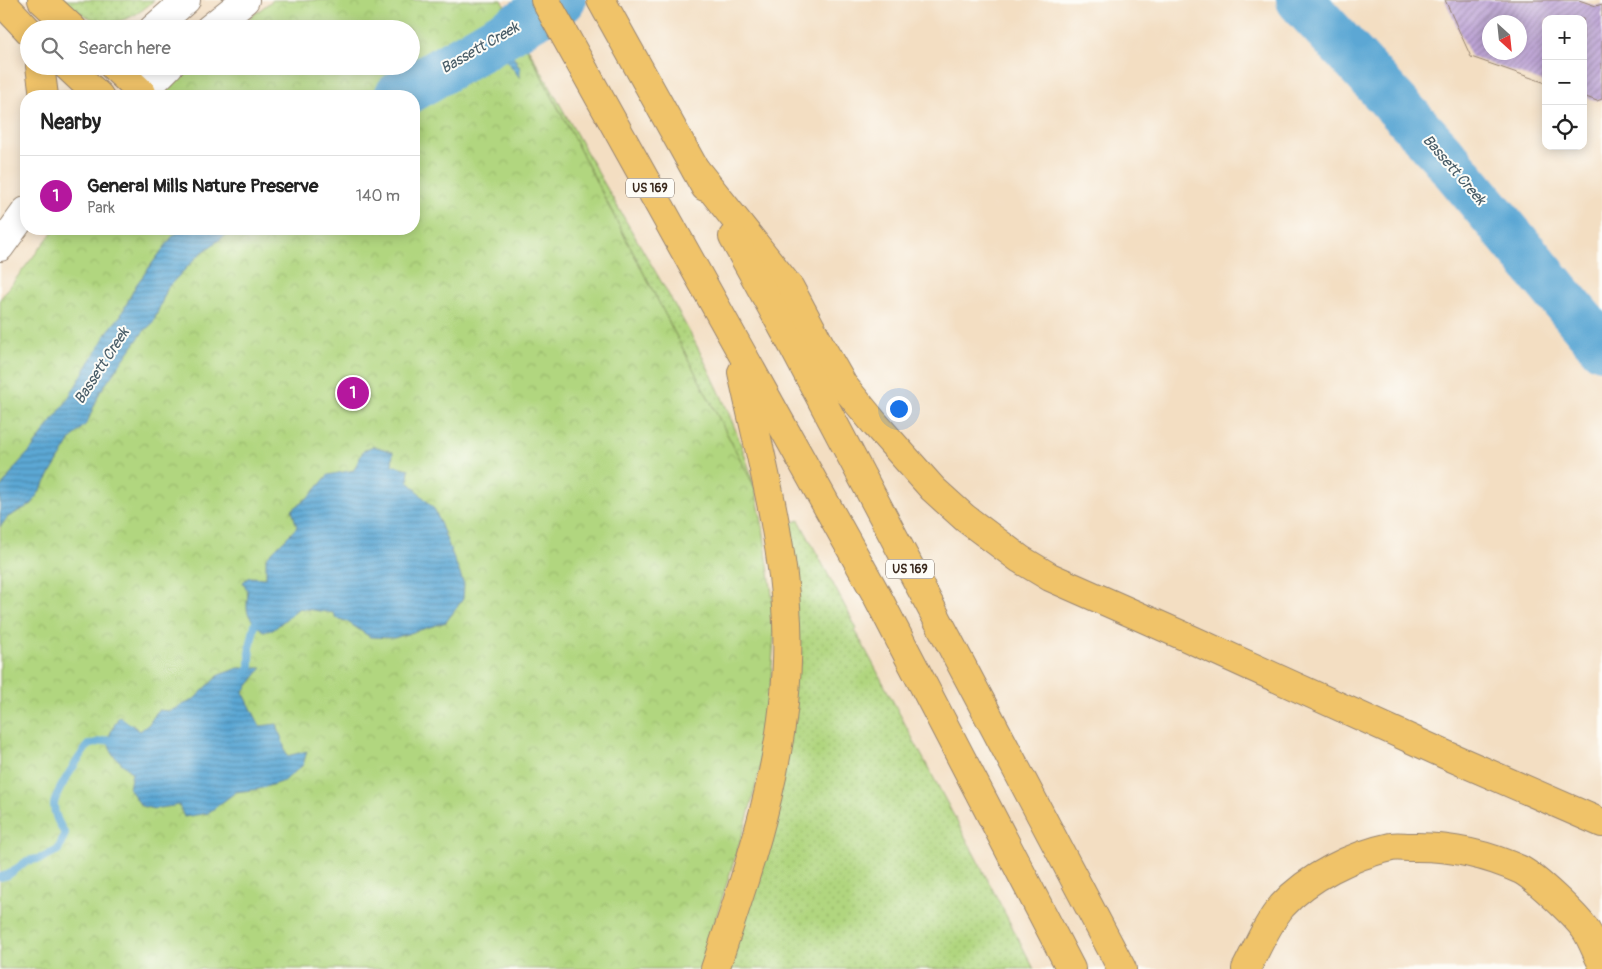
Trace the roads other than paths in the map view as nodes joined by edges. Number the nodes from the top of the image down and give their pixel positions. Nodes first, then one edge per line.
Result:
1 (0, 0) edge
2 (42, 0) edge
3 (186, 0) edge
4 (245, 0) edge
5 (546, 0) edge
6 (603, 4) edge
7 (63, 20) edge
8 (163, 20) edge
9 (219, 20) edge
10 (20, 21) edge
11 (41, 75) edge
12 (75, 75) edge
13 (109, 75) edge
14 (122, 75) edge
15 (160, 75) edge
16 (43, 90) edge
17 (89, 90) edge
18 (98, 90) edge
19 (136, 90) edge
20 (145, 90) edge
21 (696, 170) junction
22 (20, 219) edge
23 (0, 247) edge
24 (736, 344) junction
25 (1602, 823) edge
26 (1602, 963) edge
27 (716, 969) edge
28 (1072, 969) edge
29 (1122, 969) edge
30 (1246, 969) edge

1 - 10 highway
2 - 7 highway
3 - 8 street
4 - 9 street
5 - 24 highway, US 169
6 - 21 highway, US 169
11 - 16 highway
12 - 17 highway
13 - 18 street
14 - 19 highway
15 - 20 street
21 - 25 highway
21 - 29 highway, US 169
22 - 23 street
24 - 27 highway
24 - 28 highway, US 169
26 - 30 highway

